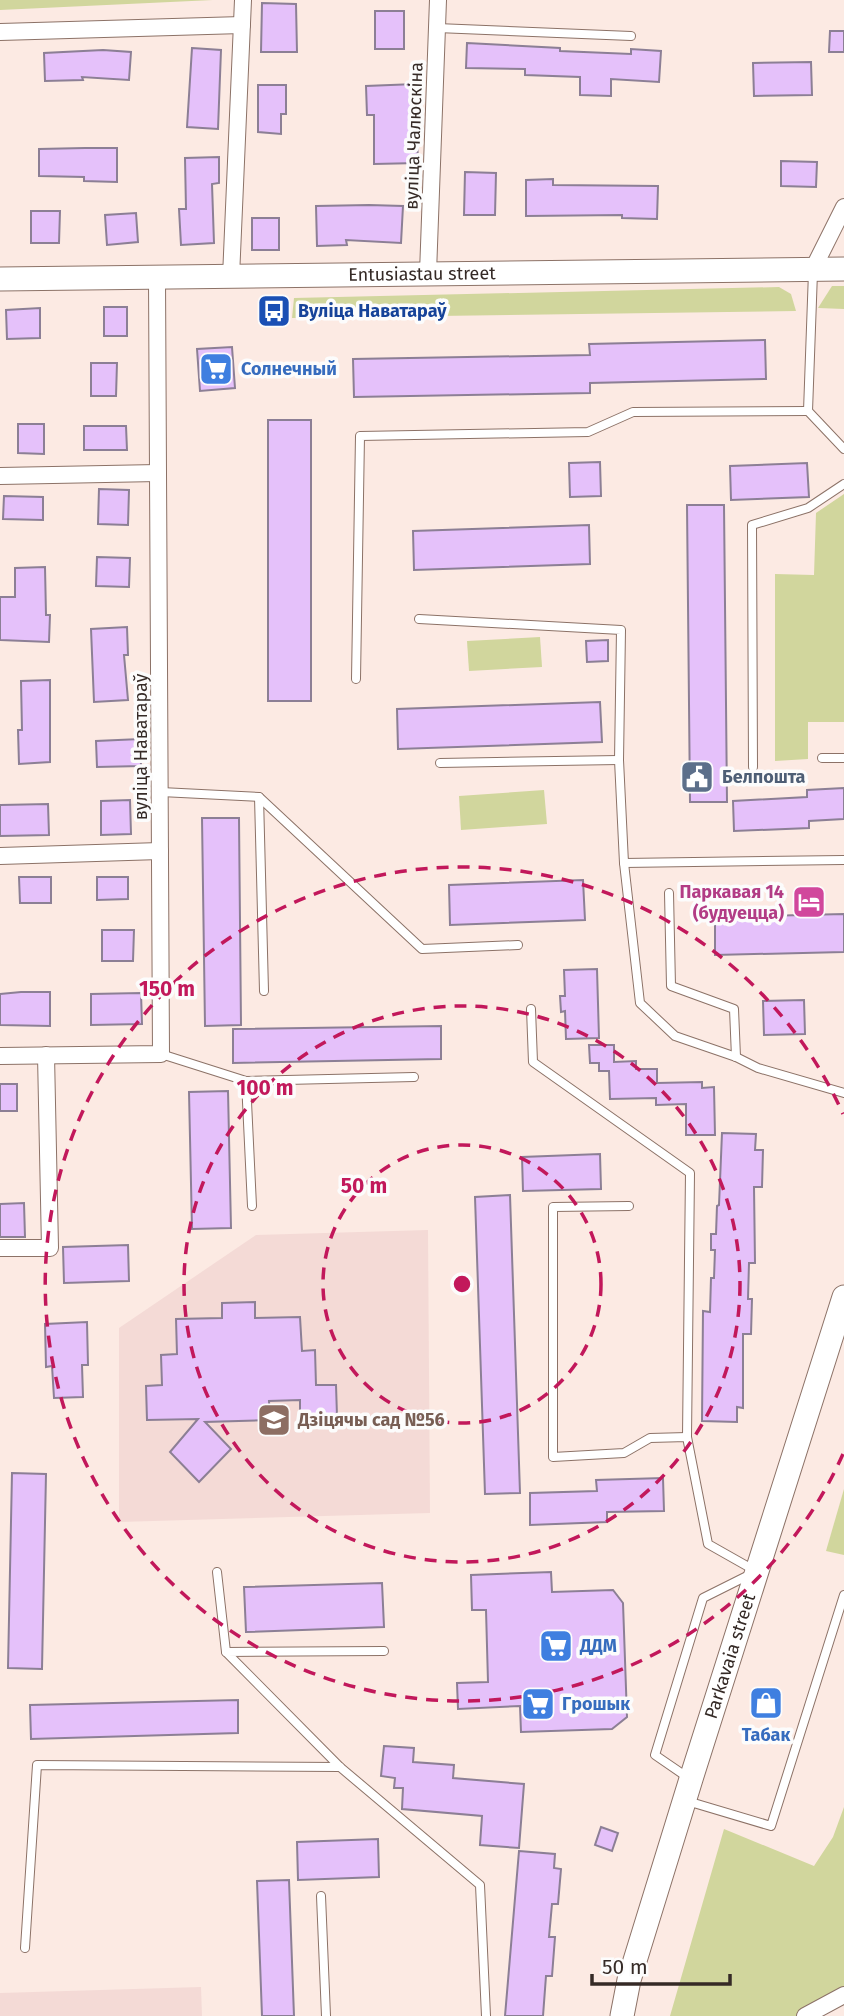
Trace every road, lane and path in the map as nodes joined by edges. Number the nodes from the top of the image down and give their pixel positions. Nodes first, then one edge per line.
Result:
1 (243, 0) edge
2 (438, 0) edge
3 (242, 25) junction
4 (437, 28) junction
5 (0, 32) edge
6 (631, 36) dead end
7 (844, 207) edge
8 (813, 269) junction
9 (844, 269) edge
10 (428, 273) junction
11 (231, 276) junction
12 (157, 278) junction
13 (0, 279) edge
14 (808, 411) junction
15 (844, 449) edge
16 (158, 473) junction
17 (0, 475) edge
18 (844, 484) edge
19 (419, 619) dead end
20 (356, 679) dead end
21 (822, 758) dead end
22 (844, 758) edge
23 (619, 760) junction
24 (440, 763) dead end
25 (753, 767) dead end
26 (161, 792) junction
27 (259, 797) junction
28 (160, 851) junction
29 (0, 856) edge
30 (844, 860) edge
31 (624, 863) junction
32 (669, 893) dead end
33 (518, 945) dead end
34 (264, 991) dead end
35 (531, 1009) dead end
36 (162, 1054) junction
37 (46, 1055) junction
38 (0, 1056) edge
39 (736, 1057) junction
40 (414, 1077) dead end
41 (246, 1081) junction
42 (844, 1093) edge
43 (252, 1206) dead end
44 (629, 1206) dead end
45 (0, 1248) edge
46 (844, 1297) edge
47 (687, 1437) junction
48 (757, 1571) junction
49 (217, 1572) dead end
50 (844, 1594) edge
51 (384, 1651) dead end
52 (226, 1652) junction
53 (340, 1767) junction
54 (687, 1790) junction
55 (321, 1896) dead end
56 (25, 1948) dead end
57 (844, 1995) edge
58 (326, 2016) edge
59 (486, 2016) edge
60 (622, 2016) edge
61 (805, 2016) edge

1 - 3 street
2 - 4 street, вуліца Чалюскіна
3 - 5 street
3 - 11 street
4 - 6 lane
4 - 10 street, вуліца Чалюскіна
7 - 8 street
8 - 9 main road, Entusiastau street
8 - 10 main road, Entusiastau street
8 - 14 lane
10 - 11 main road, Entusiastau street
11 - 12 main road, Entusiastau street
12 - 13 main road, Entusiastau street
12 - 16 street, вуліца Наватараў
14 - 15 lane
14 - 20 lane
16 - 17 street
16 - 26 street, вуліца Наватараў
18 - 25 lane
19 - 23 lane
21 - 22 lane
23 - 24 lane
23 - 31 lane
26 - 27 lane
26 - 28 street, вуліца Наватараў
27 - 33 lane
27 - 34 lane
28 - 29 street
28 - 36 street, вуліца Наватараў
30 - 31 lane
31 - 39 lane
32 - 39 lane
35 - 47 lane
36 - 37 street
36 - 41 lane
37 - 38 street
37 - 45 street
39 - 42 lane
40 - 41 lane
41 - 43 lane
44 - 47 lane
46 - 48 main road, Parkavaia street
47 - 48 lane
48 - 54 main road, Parkavaia street
48 - 54 lane
49 - 52 lane
50 - 54 lane
51 - 52 lane
52 - 53 lane
53 - 56 lane
53 - 59 lane
54 - 60 main road, Parkavaia street
55 - 58 lane
57 - 61 street

